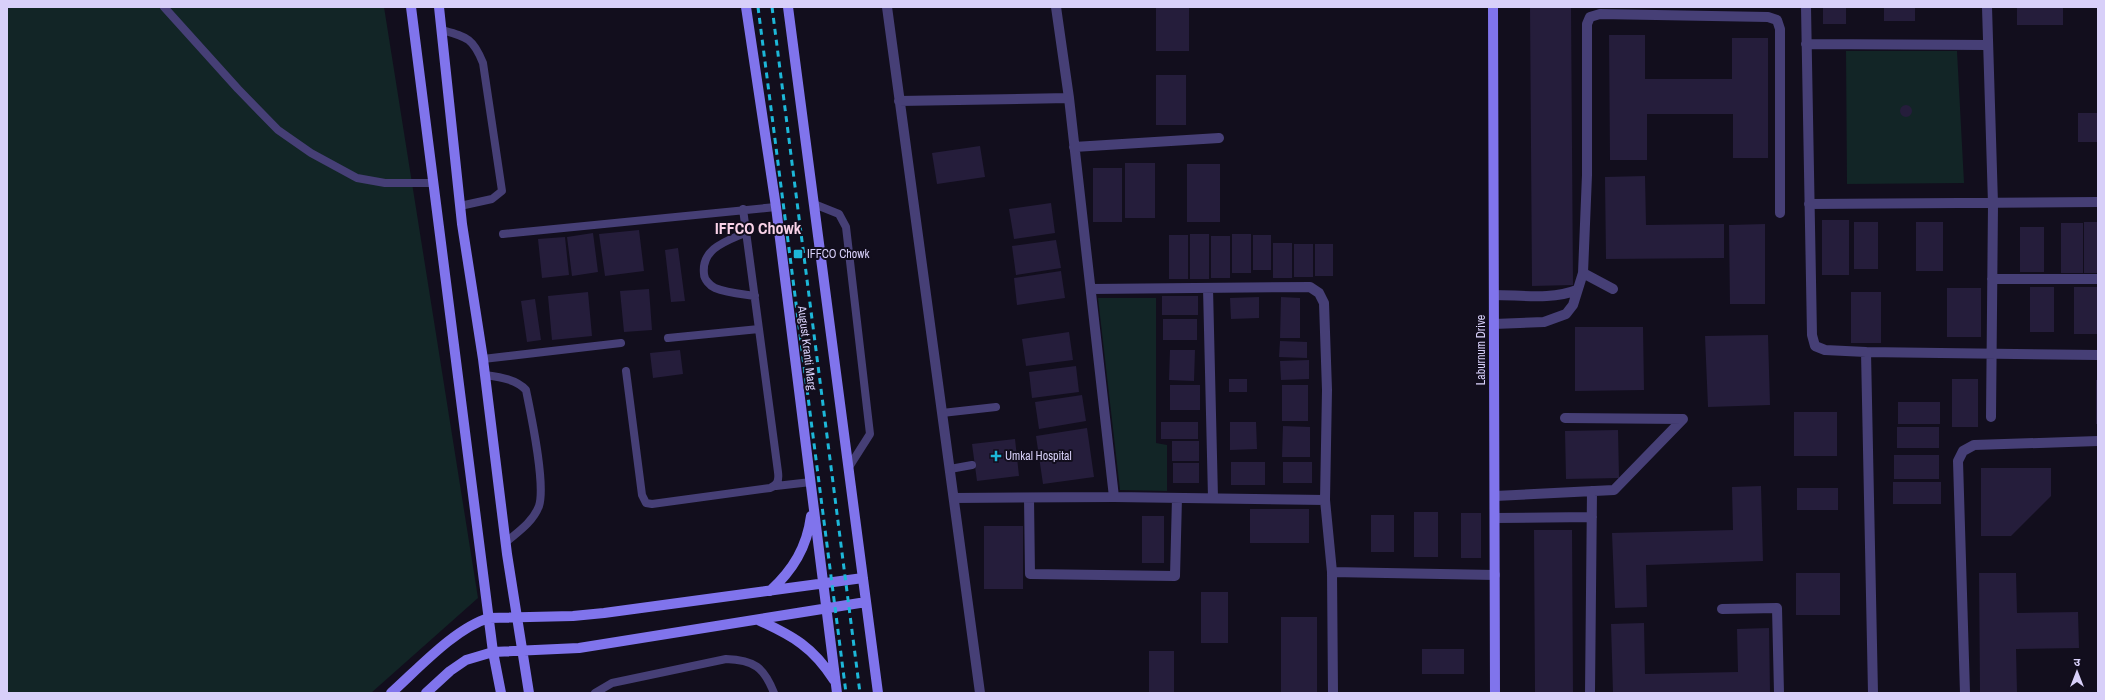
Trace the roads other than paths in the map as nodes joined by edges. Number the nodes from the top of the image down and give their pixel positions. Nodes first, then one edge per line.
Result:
1 (164, 7) edge
2 (411, 7) edge
3 (439, 7) edge
4 (746, 7) edge
5 (788, 7) edge
6 (887, 7) edge
7 (1056, 7) edge
8 (1493, 7) edge
9 (1806, 7) edge
10 (1987, 7) edge
11 (442, 30) junction
12 (1806, 44) junction
13 (1988, 45) junction
14 (1069, 98) junction
15 (899, 101) junction
16 (1219, 138) dead end
17 (1074, 147) junction
18 (434, 183) junction
19 (2098, 202) edge
20 (814, 204) junction
21 (1809, 204) junction
22 (1993, 204) junction
23 (460, 206) junction
24 (776, 207) junction
25 (743, 209) junction
26 (1780, 213) dead end
27 (746, 232) junction
28 (503, 234) dead end
29 (1583, 273) junction
30 (1992, 279) junction
31 (2098, 279) edge
32 (1208, 288) junction
33 (1090, 289) junction
34 (1613, 289) dead end
35 (1577, 290) junction
36 (1494, 295) junction
37 (755, 296) junction
38 (1494, 324) junction
39 (759, 329) junction
40 (668, 338) dead end
41 (621, 343) dead end
42 (1866, 352) junction
43 (1992, 353) junction
44 (2098, 355) edge
45 (483, 359) junction
46 (626, 371) dead end
47 (485, 375) junction
48 (996, 407) dead end
49 (942, 413) junction
50 (1991, 417) dead end
51 (1565, 418) dead end
52 (2098, 441) edge
53 (972, 465) dead end
54 (849, 467) junction
55 (950, 469) junction
56 (810, 482) junction
57 (776, 486) junction
58 (1592, 491) junction
59 (1495, 496) junction
60 (1114, 497) junction
61 (954, 498) junction
62 (1029, 498) junction
63 (1177, 498) junction
64 (1213, 498) junction
65 (813, 500) junction
66 (1325, 500) junction
67 (1592, 517) junction
68 (1495, 518) junction
69 (506, 542) junction
70 (1332, 572) junction
71 (1495, 575) junction
72 (863, 578) junction
73 (824, 582) junction
74 (770, 591) junction
75 (866, 602) junction
76 (827, 608) junction
77 (1722, 609) dead end
78 (489, 618) junction
79 (518, 618) junction
80 (758, 620) junction
81 (522, 650) junction
82 (493, 652) junction
83 (837, 688) edge
84 (391, 693) edge
85 (426, 693) edge
86 (501, 693) edge
87 (528, 693) edge
88 (595, 693) edge
89 (774, 693) edge
90 (878, 693) edge
91 (980, 693) edge
92 (1333, 693) edge
93 (1495, 693) edge
94 (1590, 693) edge
95 (1779, 693) edge
96 (1873, 693) edge
97 (1965, 693) edge

1 - 18 lane
2 - 18 street
3 - 11 street
4 - 24 street, August Kranti Marg
5 - 20 street
6 - 15 street
7 - 14 street
8 - 36 street, Laburnum Drive
9 - 12 street
10 - 13 street
11 - 23 street
11 - 23 lane
12 - 13 street
12 - 21 street
13 - 22 street
14 - 15 street
14 - 17 street
15 - 49 street
16 - 17 street
17 - 33 street
18 - 78 street
19 - 22 street
20 - 54 street
20 - 54 lane
21 - 22 street
21 - 42 street
22 - 30 street
23 - 45 street
24 - 25 lane
24 - 56 street, August Kranti Marg
25 - 27 lane
25 - 28 lane
26 - 29 street
27 - 37 lane
27 - 37 lane
29 - 34 street
29 - 35 street
30 - 31 street
30 - 43 street
32 - 33 street
32 - 64 street
32 - 66 street
33 - 60 street
35 - 36 street
35 - 38 street
36 - 38 street, Laburnum Drive
37 - 39 lane
38 - 59 street, Laburnum Drive
39 - 40 lane
39 - 57 lane
41 - 45 lane
42 - 43 street
42 - 96 street
43 - 44 street
43 - 50 street
45 - 47 street
46 - 57 lane
47 - 69 street
47 - 69 lane
48 - 49 lane
49 - 55 street
51 - 58 street
52 - 97 street
53 - 55 lane
54 - 72 street
55 - 61 street
56 - 57 lane
56 - 65 street, August Kranti Marg
58 - 59 street
58 - 67 street
59 - 68 street, Laburnum Drive
60 - 62 street
60 - 63 street
61 - 62 street
61 - 91 street
62 - 63 street
63 - 64 street
64 - 66 street
65 - 73 street, August Kranti Marg
65 - 74 street
66 - 70 street
67 - 68 street
67 - 94 street
68 - 71 street, Laburnum Drive
69 - 79 street
70 - 71 street
70 - 92 street
71 - 93 street, Laburnum Drive
72 - 73 street
72 - 75 street
73 - 74 street
73 - 76 street, August Kranti Marg
74 - 79 street
75 - 76 street
75 - 90 street
76 - 80 street
76 - 83 street, August Kranti Marg
77 - 95 street
78 - 79 street
78 - 82 street
78 - 84 street
79 - 81 street
80 - 81 street
80 - 83 street
81 - 82 street
81 - 87 street
82 - 85 street
82 - 86 street
88 - 89 lane

